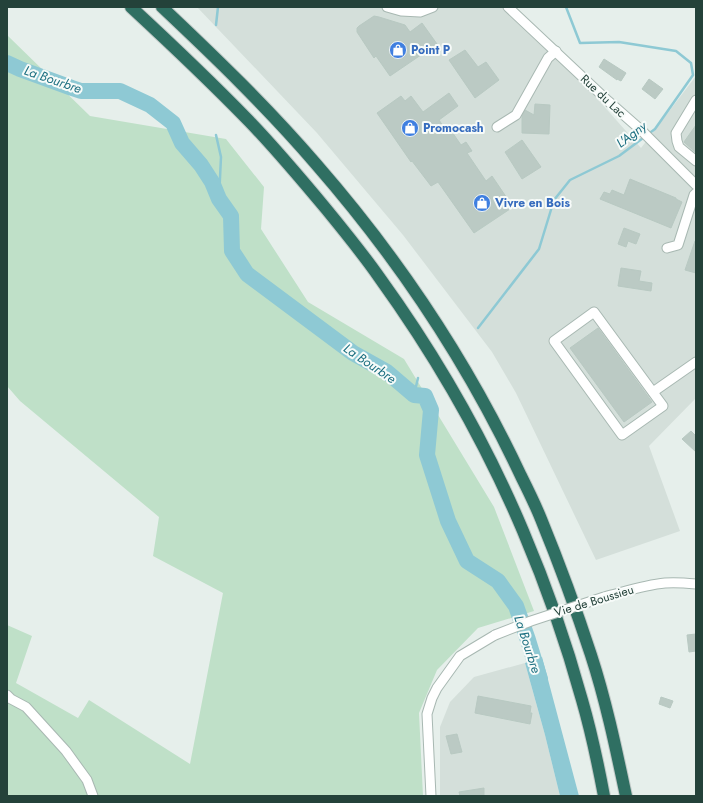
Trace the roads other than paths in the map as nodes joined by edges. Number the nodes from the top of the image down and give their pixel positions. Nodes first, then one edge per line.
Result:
1 (130, 7) edge
2 (162, 7) edge
3 (387, 7) edge
4 (433, 7) edge
5 (508, 7) edge
6 (411, 9) edge
7 (556, 51) junction
8 (696, 100) edge
9 (497, 127) dead end
10 (696, 161) edge
11 (694, 180) edge
12 (696, 193) edge
13 (667, 248) dead end
14 (696, 362) edge
15 (653, 392) junction
16 (696, 584) edge
17 (8, 699) edge
18 (93, 796) edge
19 (431, 796) edge
20 (604, 796) edge
21 (626, 796) edge

1 - 20 highway
2 - 21 highway
3 - 6 street
4 - 6 street
5 - 7 street, Rue du Lac
7 - 9 street
7 - 11 street, Rue du Lac
8 - 10 street
12 - 13 street
14 - 15 street
15 - 15 street
16 - 19 street, Vie de Boussieu, bridge
17 - 18 street

